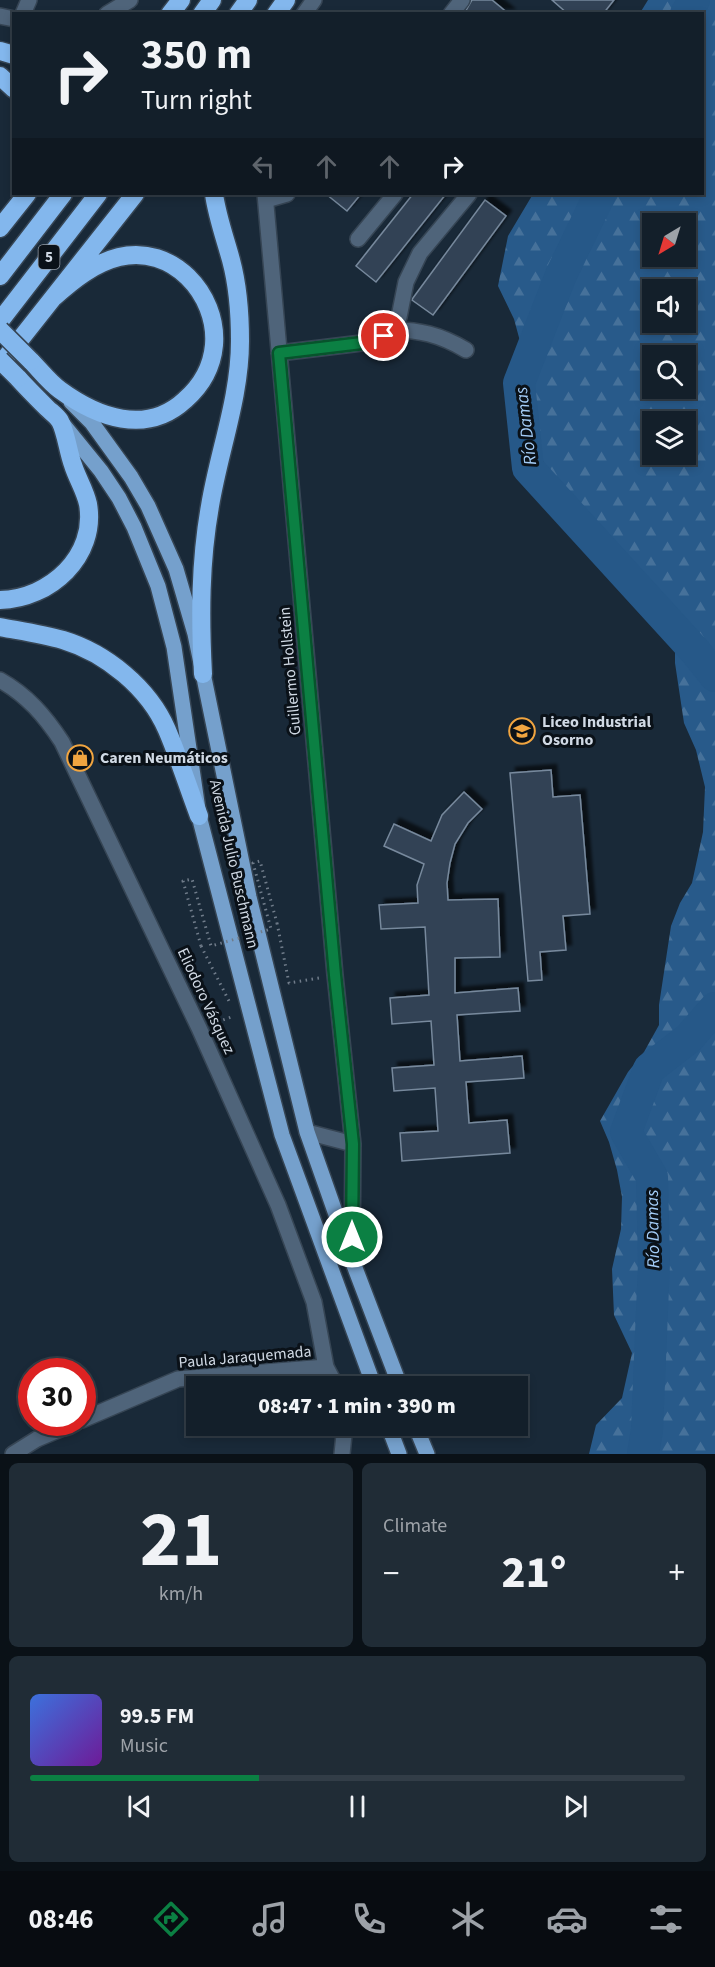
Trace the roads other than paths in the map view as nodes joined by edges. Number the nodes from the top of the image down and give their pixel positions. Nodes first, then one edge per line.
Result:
1 (130, 0) edge
2 (181, 0) edge
3 (248, 0) edge
4 (462, 0) edge
5 (110, 12) edge
6 (172, 12) edge
7 (239, 12) edge
8 (453, 12) edge
9 (0, 76) edge
10 (12, 87) edge
11 (17, 195) edge
12 (26, 195) edge
13 (62, 195) edge
14 (97, 195) edge
15 (134, 195) edge
16 (214, 195) edge
17 (394, 195) edge
18 (467, 195) edge
19 (266, 197) edge
20 (2, 226) edge
21 (358, 239) dead end
22 (0, 276) edge
23 (54, 297) junction
24 (0, 321) edge
25 (0, 330) edge
26 (390, 330) junction
27 (466, 350) dead end
28 (279, 353) junction
29 (0, 360) edge
30 (0, 365) edge
31 (59, 389) junction
32 (60, 421) junction
33 (0, 600) edge
34 (0, 627) edge
35 (203, 674) junction
36 (0, 680) edge
37 (199, 816) junction
38 (307, 1132) junction
39 (353, 1144) junction
40 (352, 1260) junction
41 (326, 1367) junction
42 (331, 1376) edge
43 (370, 1376) edge
44 (396, 1376) edge
45 (96, 1414) edge
46 (44, 1436) edge
47 (344, 1436) edge
48 (392, 1436) edge
49 (420, 1436) edge
50 (13, 1454) edge
51 (342, 1454) edge
52 (399, 1454) edge
53 (427, 1454) edge

1 - 5 street
2 - 6 highway
3 - 7 highway
4 - 8 street
9 - 10 highway
11 - 20 highway
12 - 20 highway
13 - 22 highway, 5
14 - 24 highway, 5
15 - 23 highway
16 - 35 highway
17 - 21 street
18 - 26 street
19 - 28 street, Guillermo Hollstein
23 - 30 highway
23 - 31 highway
25 - 31 highway, bridge
26 - 27 street
26 - 28 street
28 - 39 street, Guillermo Hollstein
29 - 32 highway, Avenida Julio Buschmann, bridge
31 - 35 main road, Avenida Julio Buschmann
32 - 33 highway
32 - 37 main road, Avenida Julio Buschmann
34 - 37 highway
35 - 38 main road, Avenida Julio Buschmann
36 - 41 street, Eliodoro Vásquez
37 - 43 main road, Avenida Julio Buschmann
38 - 39 street
38 - 40 main road, Avenida Julio Buschmann
39 - 40 street, Guillermo Hollstein
40 - 44 main road, Avenida Julio Buschmann
41 - 42 street, Paula Jaraquemada
41 - 45 street, Paula Jaraquemada
46 - 50 street
47 - 51 street
48 - 52 main road
49 - 53 main road

